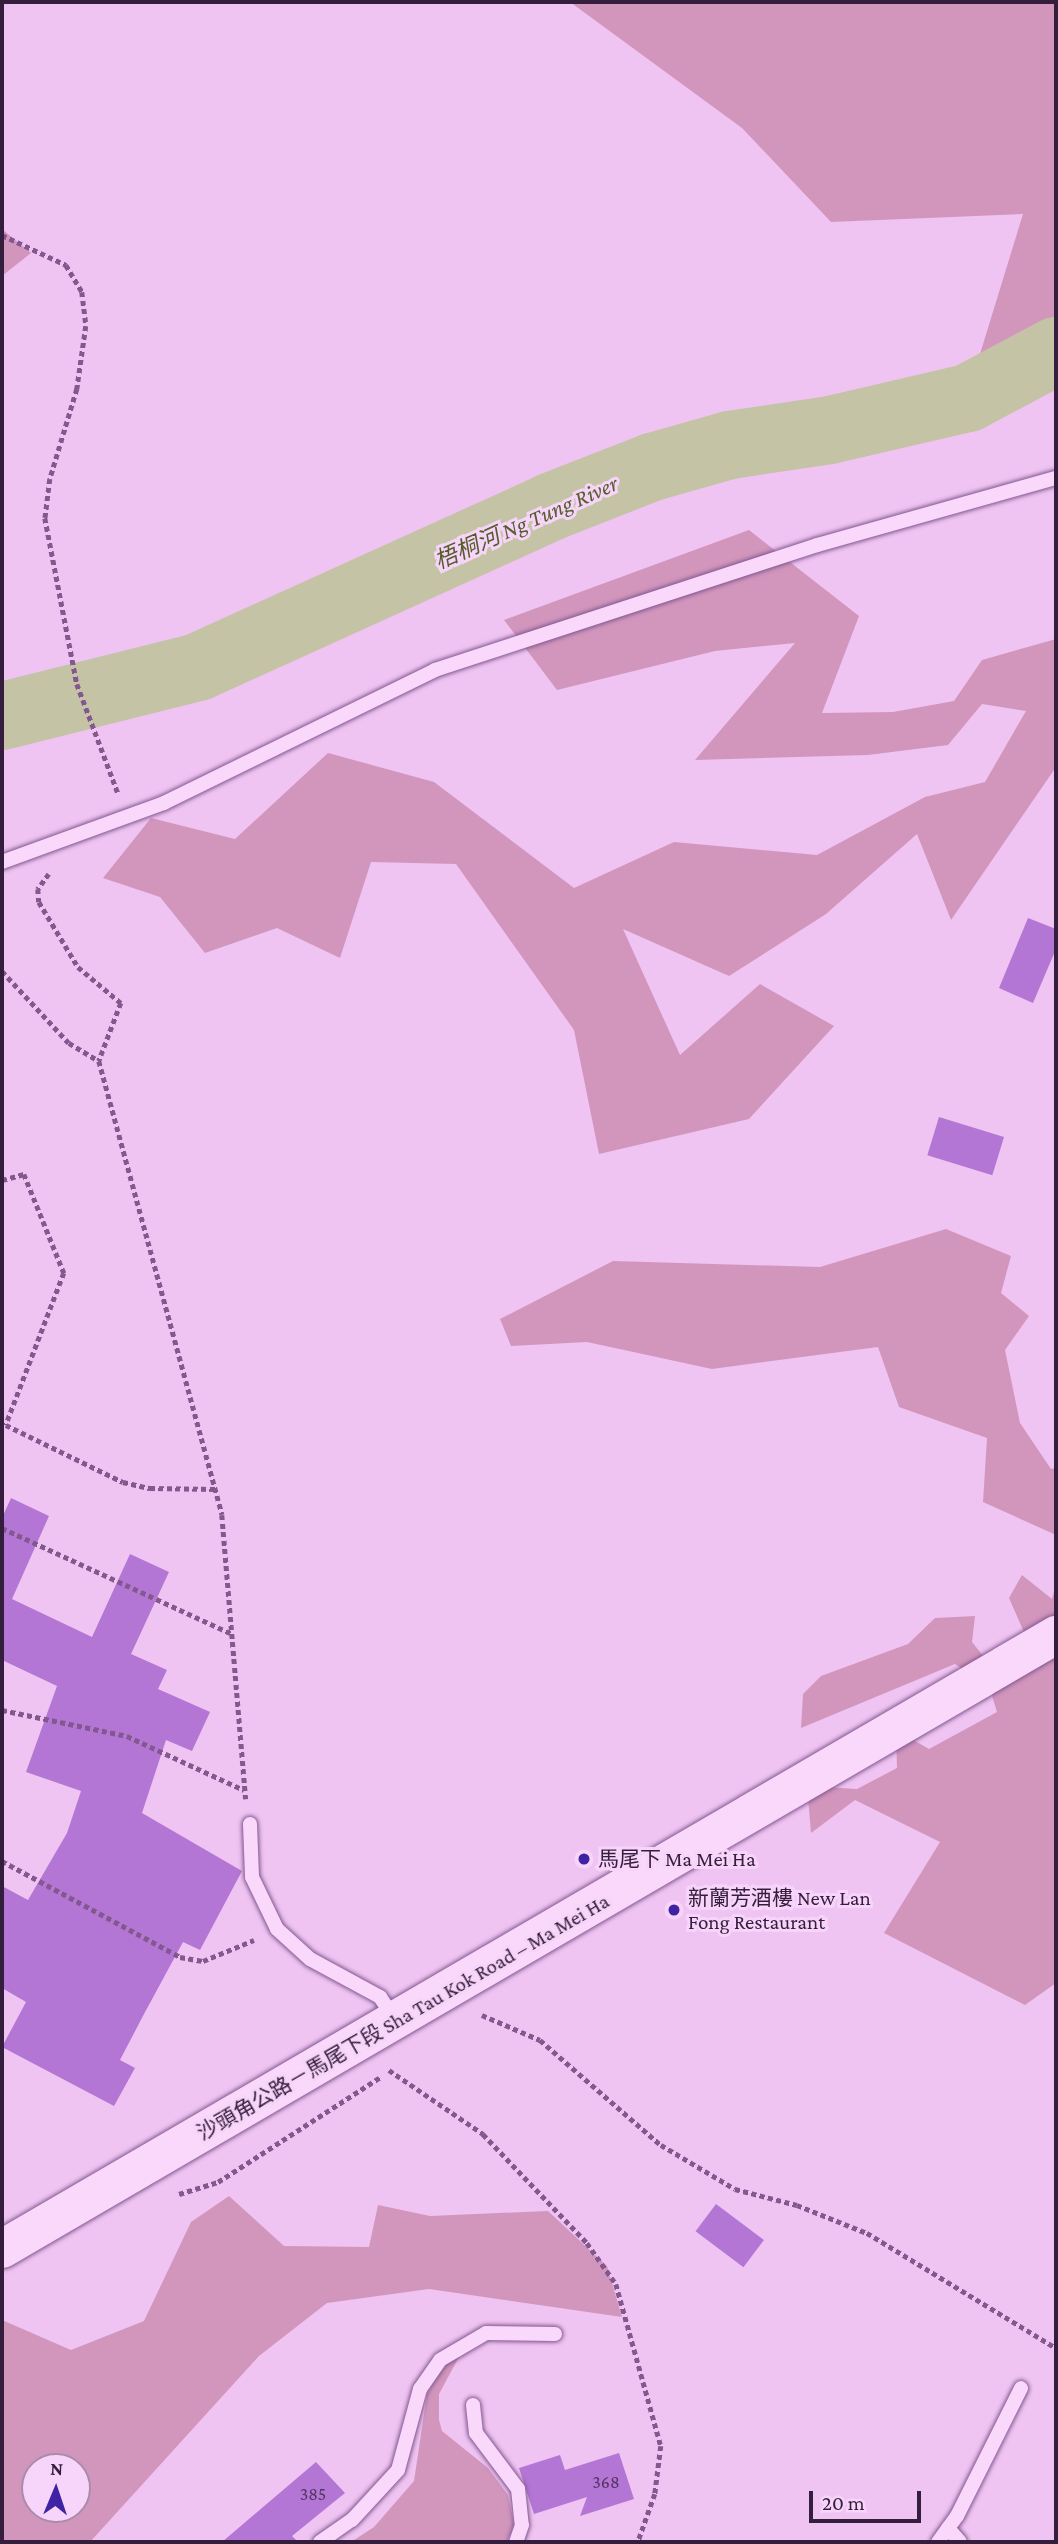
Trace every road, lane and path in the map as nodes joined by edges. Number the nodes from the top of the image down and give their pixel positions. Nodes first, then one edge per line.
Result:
1 (2, 235) edge
2 (1056, 478) edge
3 (127, 817) junction
4 (57, 842) junction
5 (2, 862) edge
6 (2, 971) edge
7 (99, 1061) junction
8 (2, 1180) edge
9 (4, 1425) edge
10 (216, 1489) junction
11 (2, 1528) edge
12 (232, 1634) junction
13 (1056, 1635) edge
14 (2, 1710) edge
15 (245, 1790) junction
16 (250, 1824) joint
17 (2, 1861) edge
18 (277, 1929) junction
19 (471, 2010) dead end
20 (396, 2022) junction
21 (389, 2070) dead end
22 (2, 2249) edge
23 (555, 2334) dead end
24 (1056, 2348) edge
25 (1021, 2388) dead end
26 (473, 2406) dead end
27 (948, 2528) junction
28 (320, 2542) edge
29 (516, 2542) edge
30 (638, 2542) edge
31 (938, 2542) edge
32 (960, 2542) edge

1 - 3 path
2 - 3 lane
3 - 4 lane
4 - 5 lane
4 - 7 path
6 - 7 path
7 - 10 path
8 - 9 path
9 - 10 path
10 - 12 path
11 - 12 path
12 - 15 path
13 - 20 main road, 沙頭角公路－馬尾下段 Sha Tau Kok Road – Ma Mei Ha
14 - 15 path
15 - 16 path
16 - 18 lane
17 - 18 path
18 - 20 lane
19 - 24 path
20 - 22 main road, 沙頭角公路－馬尾下段 Sha Tau Kok Road – Ma Mei Ha
21 - 30 path
23 - 28 lane
25 - 27 lane
26 - 29 lane
27 - 31 lane
27 - 32 lane

